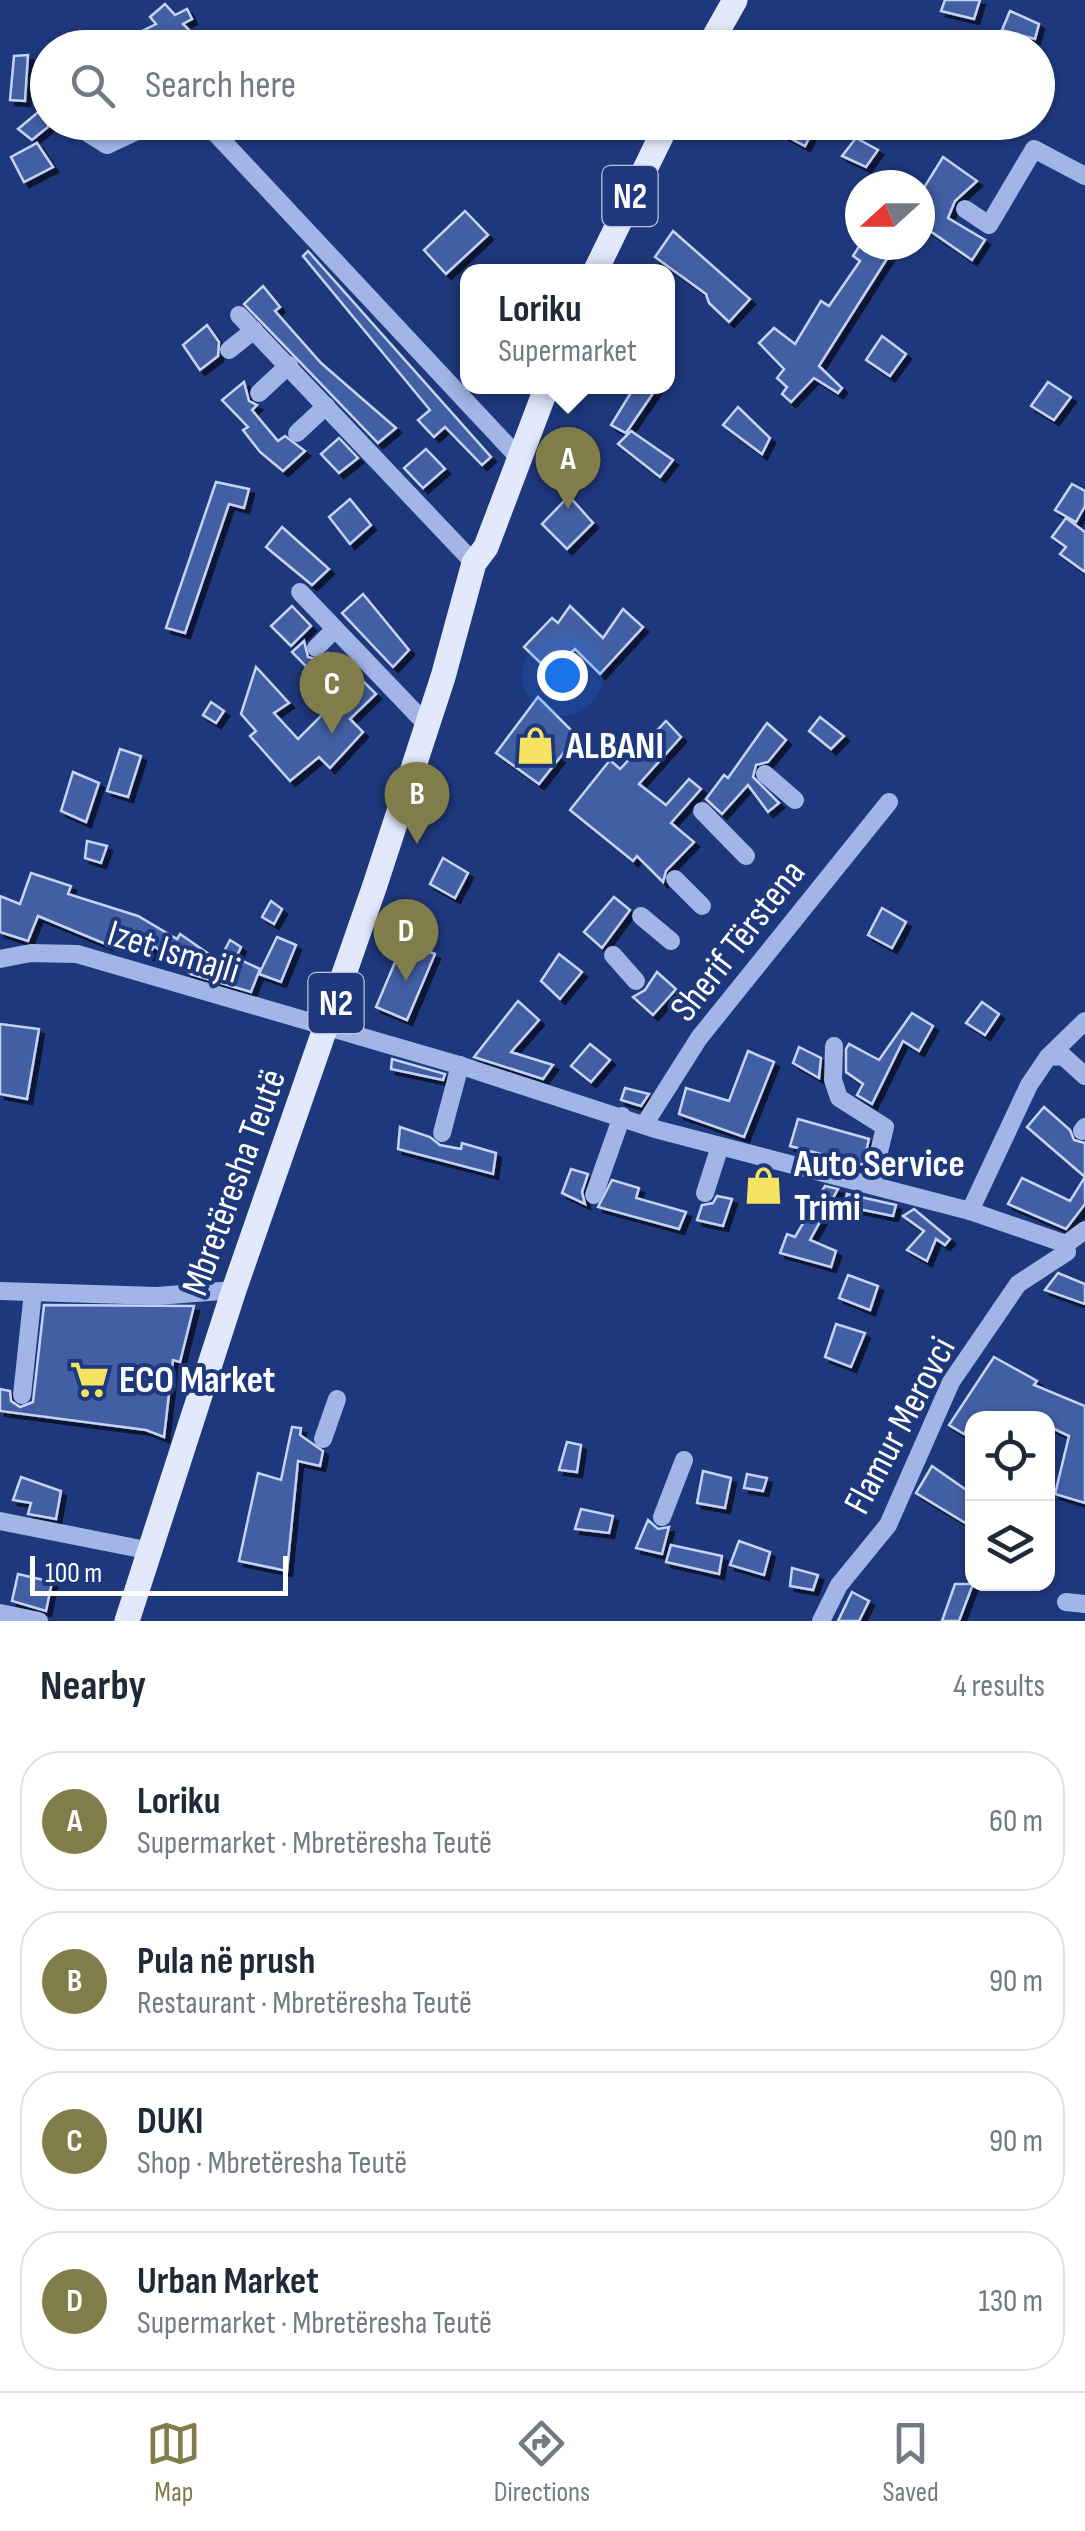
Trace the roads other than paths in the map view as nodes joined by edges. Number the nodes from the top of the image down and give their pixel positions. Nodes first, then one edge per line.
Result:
1 (735, 0) edge
2 (718, 30) edge
3 (221, 140) edge
4 (659, 140) edge
5 (1085, 176) edge
6 (966, 208) dead end
7 (599, 264) edge
8 (239, 315) dead end
9 (254, 330) junction
10 (229, 350) dead end
11 (289, 365) junction
12 (260, 393) dead end
13 (544, 394) edge
14 (326, 406) junction
15 (297, 433) dead end
16 (519, 458) junction
17 (474, 563) junction
18 (300, 592) dead end
19 (335, 629) junction
20 (316, 648) dead end
21 (427, 725) junction
22 (765, 774) dead end
23 (795, 800) dead end
24 (890, 802) dead end
25 (702, 812) dead end
26 (746, 856) dead end
27 (676, 879) dead end
28 (702, 906) dead end
29 (641, 916) dead end
30 (671, 942) dead end
31 (612, 956) dead end
32 (0, 959) edge
33 (636, 981) dead end
34 (1085, 1021) edge
35 (327, 1030) junction
36 (834, 1046) dead end
37 (1048, 1058) junction
38 (460, 1066) junction
39 (1085, 1076) edge
40 (622, 1117) junction
41 (644, 1125) junction
42 (442, 1132) dead end
43 (720, 1146) junction
44 (870, 1185) junction
45 (705, 1193) dead end
46 (594, 1195) dead end
47 (970, 1211) junction
48 (1085, 1230) edge
49 (1073, 1250) edge
50 (234, 1290) junction
51 (0, 1292) edge
52 (33, 1292) junction
53 (22, 1396) dead end
54 (337, 1400) dead end
55 (323, 1438) dead end
56 (684, 1460) dead end
57 (662, 1517) dead end
58 (0, 1521) edge
59 (32, 1526) junction
60 (0, 1534) edge
61 (151, 1551) junction
62 (0, 1612) edge
63 (39, 1621) edge
64 (127, 1621) edge
65 (821, 1621) edge

1 - 2 main road
3 - 16 street
4 - 7 main road, N2
5 - 6 street
8 - 9 street
9 - 10 street
9 - 11 street
11 - 12 street
11 - 14 street
13 - 16 main road, Mbretëresha Teutë / N2
14 - 15 street
14 - 17 street
16 - 17 main road, Mbretëresha Teutë / N2
17 - 21 main road, Mbretëresha Teutë / N2
18 - 19 street
19 - 20 street
19 - 21 street
21 - 35 main road, Mbretëresha Teutë / N2
22 - 23 street
24 - 41 street, Sherif Tërstena
25 - 26 street
27 - 28 street
29 - 30 street
31 - 33 street
32 - 35 street, Izet Ismajli
34 - 37 street
35 - 38 street
35 - 50 main road, Mbretëresha Teutë / N2
36 - 44 street
37 - 39 street
37 - 47 street
38 - 40 street
38 - 42 street
40 - 41 street
40 - 46 street
41 - 43 street
43 - 44 street
43 - 45 street
44 - 47 street
47 - 49 street
48 - 49 street, Flamur Merovci
49 - 65 street, Flamur Merovci
50 - 52 street
50 - 61 main road, Mbretëresha Teutë / N2
51 - 52 street
52 - 53 street
54 - 55 street
56 - 57 street
58 - 59 street
59 - 60 street
59 - 61 street
61 - 64 main road, Mbretëresha Teutë / N2
62 - 63 street

